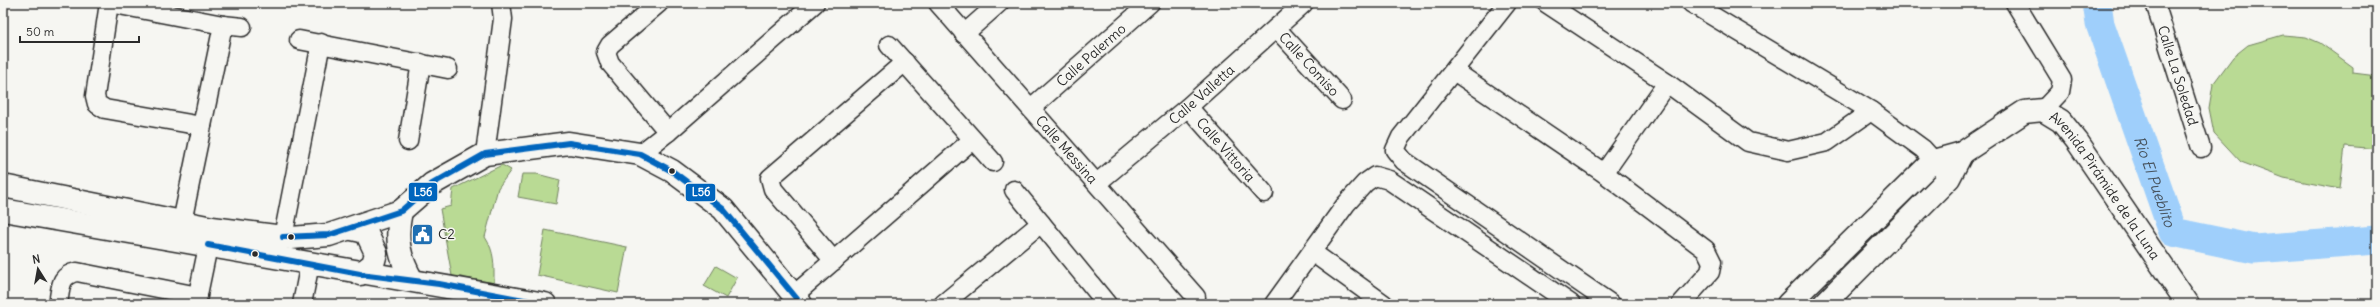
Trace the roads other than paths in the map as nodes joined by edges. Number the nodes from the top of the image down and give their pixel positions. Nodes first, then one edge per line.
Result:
1 (501, 3) edge
2 (659, 3) edge
3 (815, 3) edge
4 (938, 3) edge
5 (999, 3) edge
6 (1150, 3) edge
7 (1507, 3) edge
8 (1546, 3) edge
9 (1691, 3) edge
10 (2014, 3) edge
11 (2155, 3) edge
12 (1301, 4) edge
13 (223, 25) junction
14 (242, 27) dead end
15 (1276, 28) junction
16 (964, 34) junction
17 (299, 40) dead end
18 (322, 42) junction
19 (889, 45) dead end
20 (904, 62) junction
21 (421, 63) junction
22 (448, 68) dead end
23 (1454, 71) junction
24 (1667, 84) junction
25 (1342, 100) dead end
26 (1188, 107) junction
27 (1031, 108) junction
28 (2043, 110) junction
29 (1870, 111) junction
30 (202, 126) junction
31 (666, 134) junction
32 (972, 140) junction
33 (408, 141) dead end
34 (2201, 148) dead end
35 (1962, 153) junction
36 (485, 154) junction
37 (640, 154) junction
38 (1934, 161) junction
39 (993, 162) dead end
40 (1604, 173) junction
41 (1949, 178) junction
42 (1097, 183) junction
43 (3, 186) edge
44 (1014, 190) dead end
45 (1264, 193) dead end
46 (3, 210) edge
47 (401, 211) junction
48 (182, 222) junction
49 (1041, 223) junction
50 (1864, 227) junction
51 (352, 229) junction
52 (283, 237) junction
53 (208, 246) junction
54 (1881, 246) junction
55 (1312, 252) junction
56 (310, 263) junction
57 (829, 266) junction
58 (360, 274) junction
59 (412, 280) junction
60 (1196, 297) dead end
61 (197, 300) edge
62 (793, 301) edge
63 (58, 304) edge
64 (302, 304) edge
65 (545, 304) edge
66 (944, 304) edge
67 (1106, 304) edge
68 (1274, 304) edge
69 (1384, 304) edge
70 (1571, 304) edge
71 (1610, 304) edge
72 (1681, 304) edge
73 (1788, 304) edge
74 (1824, 304) edge
75 (2188, 304) edge

1 - 36 street
2 - 31 street
3 - 31 street
4 - 16 street, Calle Messina
5 - 16 street
6 - 27 street, Calle Palermo
7 - 23 street
8 - 24 street
9 - 29 street
10 - 28 street
11 - 34 street, Calle La Soledad
12 - 15 street, Calle Valletta
13 - 14 street
13 - 30 street
13 - 30 street
15 - 25 street, Calle Comiso
15 - 26 street, Calle Valletta
16 - 27 street, Calle Messina
17 - 18 street
18 - 21 street
18 - 52 street
19 - 20 street
20 - 32 street
20 - 57 street
21 - 22 street
21 - 33 street
23 - 40 street
23 - 71 street
24 - 29 street
24 - 40 street
26 - 42 street, Calle Valletta
26 - 45 street, Calle Vittoria
27 - 42 street, Calle Messina
28 - 35 street, Avenida Pirámide de la Luna
28 - 75 street, Avenida Pirámide de la Luna
29 - 38 street
30 - 48 street
31 - 37 street
32 - 39 street
32 - 57 street
35 - 38 street, Avenida Pirámide de la Luna
35 - 41 street, Avenida Pirámide de la Luna
36 - 37 street
36 - 47 street
37 - 62 street
38 - 41 street
38 - 50 street, Avenida Pirámide de la Luna
40 - 72 street
41 - 54 street, Avenida Pirámide de la Luna
42 - 60 street, Calle Messina
43 - 48 street
44 - 49 street
46 - 53 street
47 - 51 street
47 - 59 street
48 - 53 street
49 - 66 street
49 - 67 street
50 - 54 street
50 - 73 street, Avenida Pirámide de la Luna
51 - 52 street
51 - 58 street
52 - 53 street
53 - 56 street
53 - 61 street
54 - 74 street, Avenida Pirámide de la Luna
55 - 68 street
55 - 69 street
55 - 70 street
56 - 58 street
56 - 64 street
57 - 62 street
58 - 59 street
59 - 65 street
61 - 63 street

